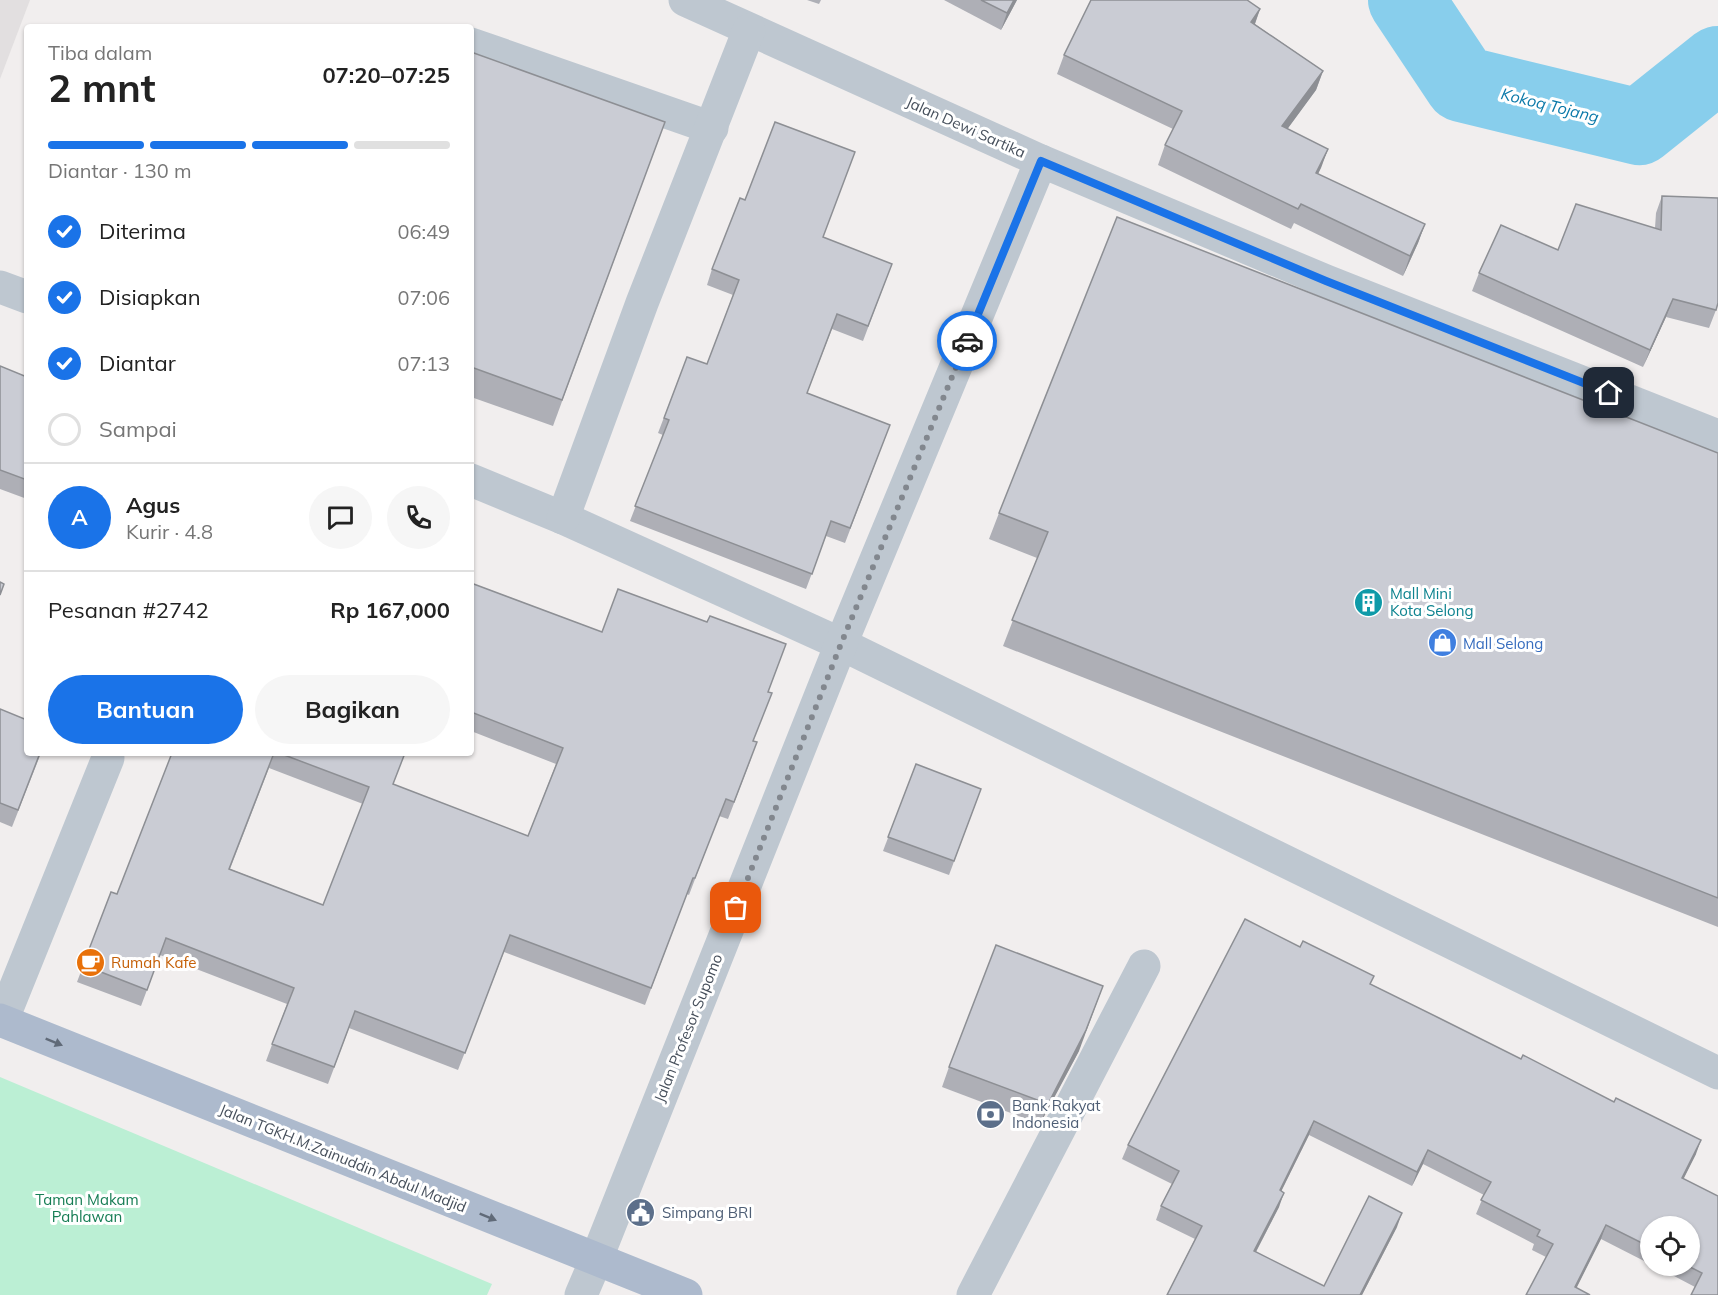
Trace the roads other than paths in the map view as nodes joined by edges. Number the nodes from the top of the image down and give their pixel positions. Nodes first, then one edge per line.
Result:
1 (685, 0) edge
2 (749, 30) junction
3 (474, 45) edge
4 (711, 128) junction
5 (1041, 161) junction
6 (0, 287) edge
7 (24, 296) edge
8 (1718, 436) edge
9 (474, 481) edge
10 (563, 518) junction
11 (841, 644) junction
12 (108, 758) dead end
13 (1144, 966) dead end
14 (1, 1021) edge
15 (1718, 1073) edge
16 (596, 1260) junction
17 (581, 1295) edge
18 (686, 1295) edge
19 (973, 1295) edge

1 - 2 street, Jalan Dewi Sartika
2 - 4 street
2 - 5 street, Jalan Dewi Sartika
3 - 4 street
4 - 10 street
5 - 8 street, Jalan Dewi Sartika
5 - 11 street, Jalan Profesor Supomo
6 - 7 street
9 - 10 street
10 - 11 street
11 - 15 street
11 - 16 street, Jalan Profesor Supomo
12 - 14 street
13 - 19 street
14 -> 16 main road, Jalan TGKH.M.Zainuddin Abdul Madjid
16 - 17 street, Jalan Profesor Supomo
16 - 18 main road, Jalan TGKH.M.Zainuddin Abdul Madjid

